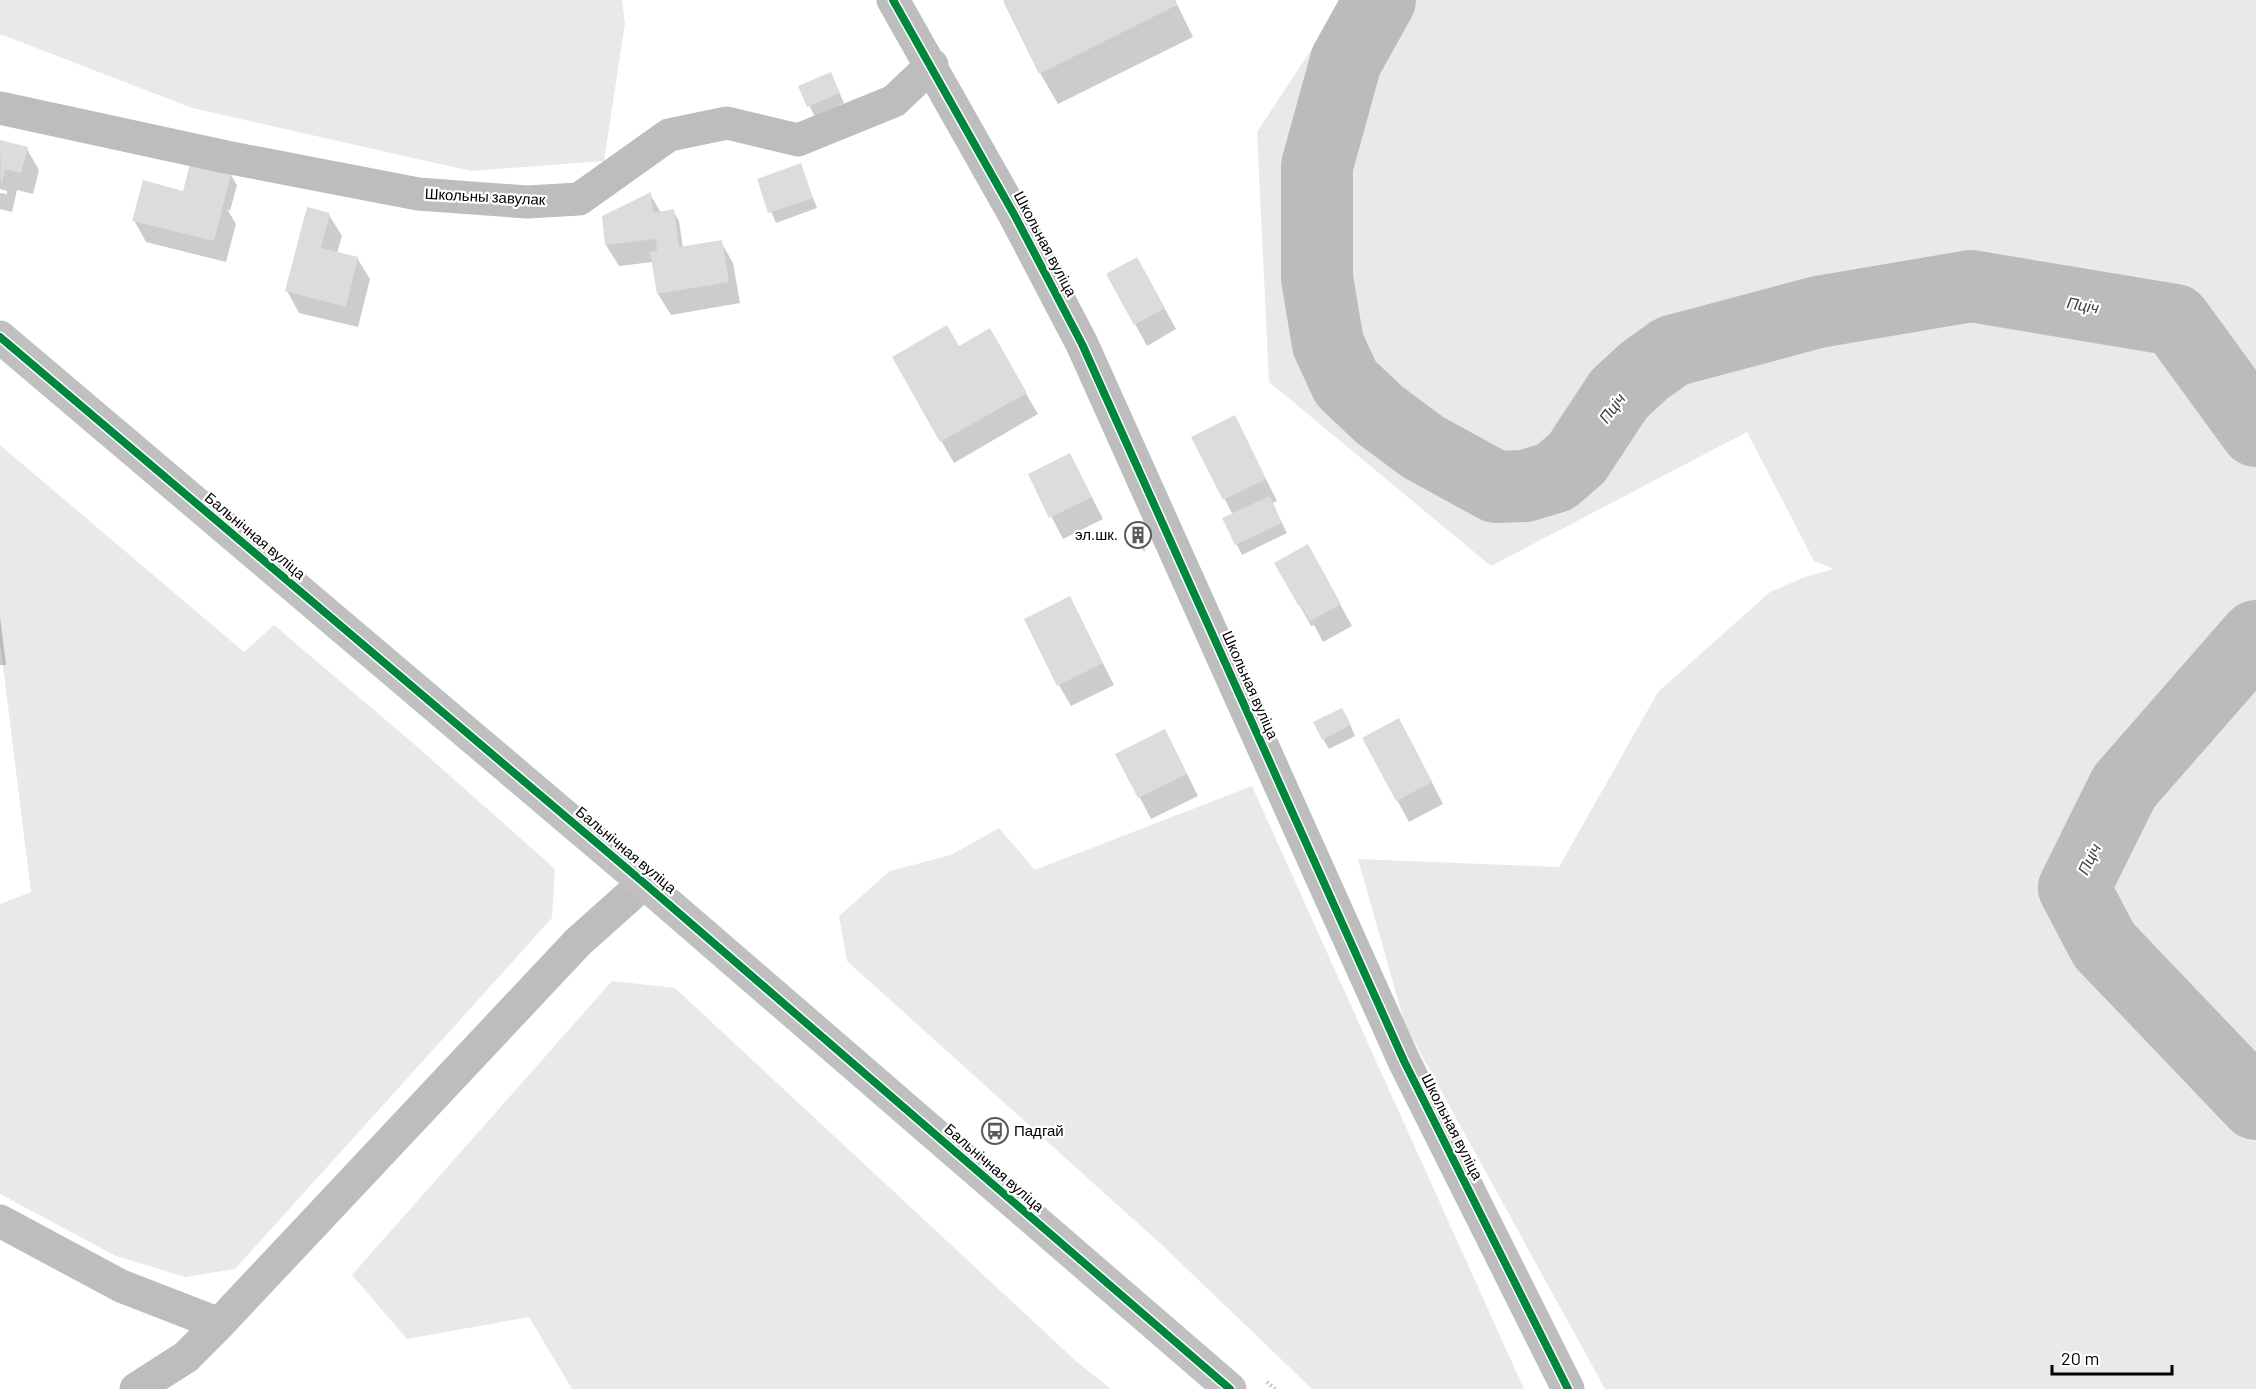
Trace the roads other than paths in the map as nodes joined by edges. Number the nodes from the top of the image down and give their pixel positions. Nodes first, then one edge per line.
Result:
1 (893, 0) edge
2 (932, 65) junction
3 (0, 108) edge
4 (0, 338) edge
5 (644, 883) junction
6 (0, 1221) edge
7 (219, 1324) junction
8 (136, 1389) edge
9 (1230, 1389) edge
10 (1568, 1389) edge

1 - 2 street, Школьная вуліца
2 - 3 street, Школьны завулак
2 - 10 street, Школьная вуліца
4 - 5 street, Бальнічная вуліца
5 - 7 street
5 - 9 street, Бальнічная вуліца
6 - 7 street
7 - 8 street

